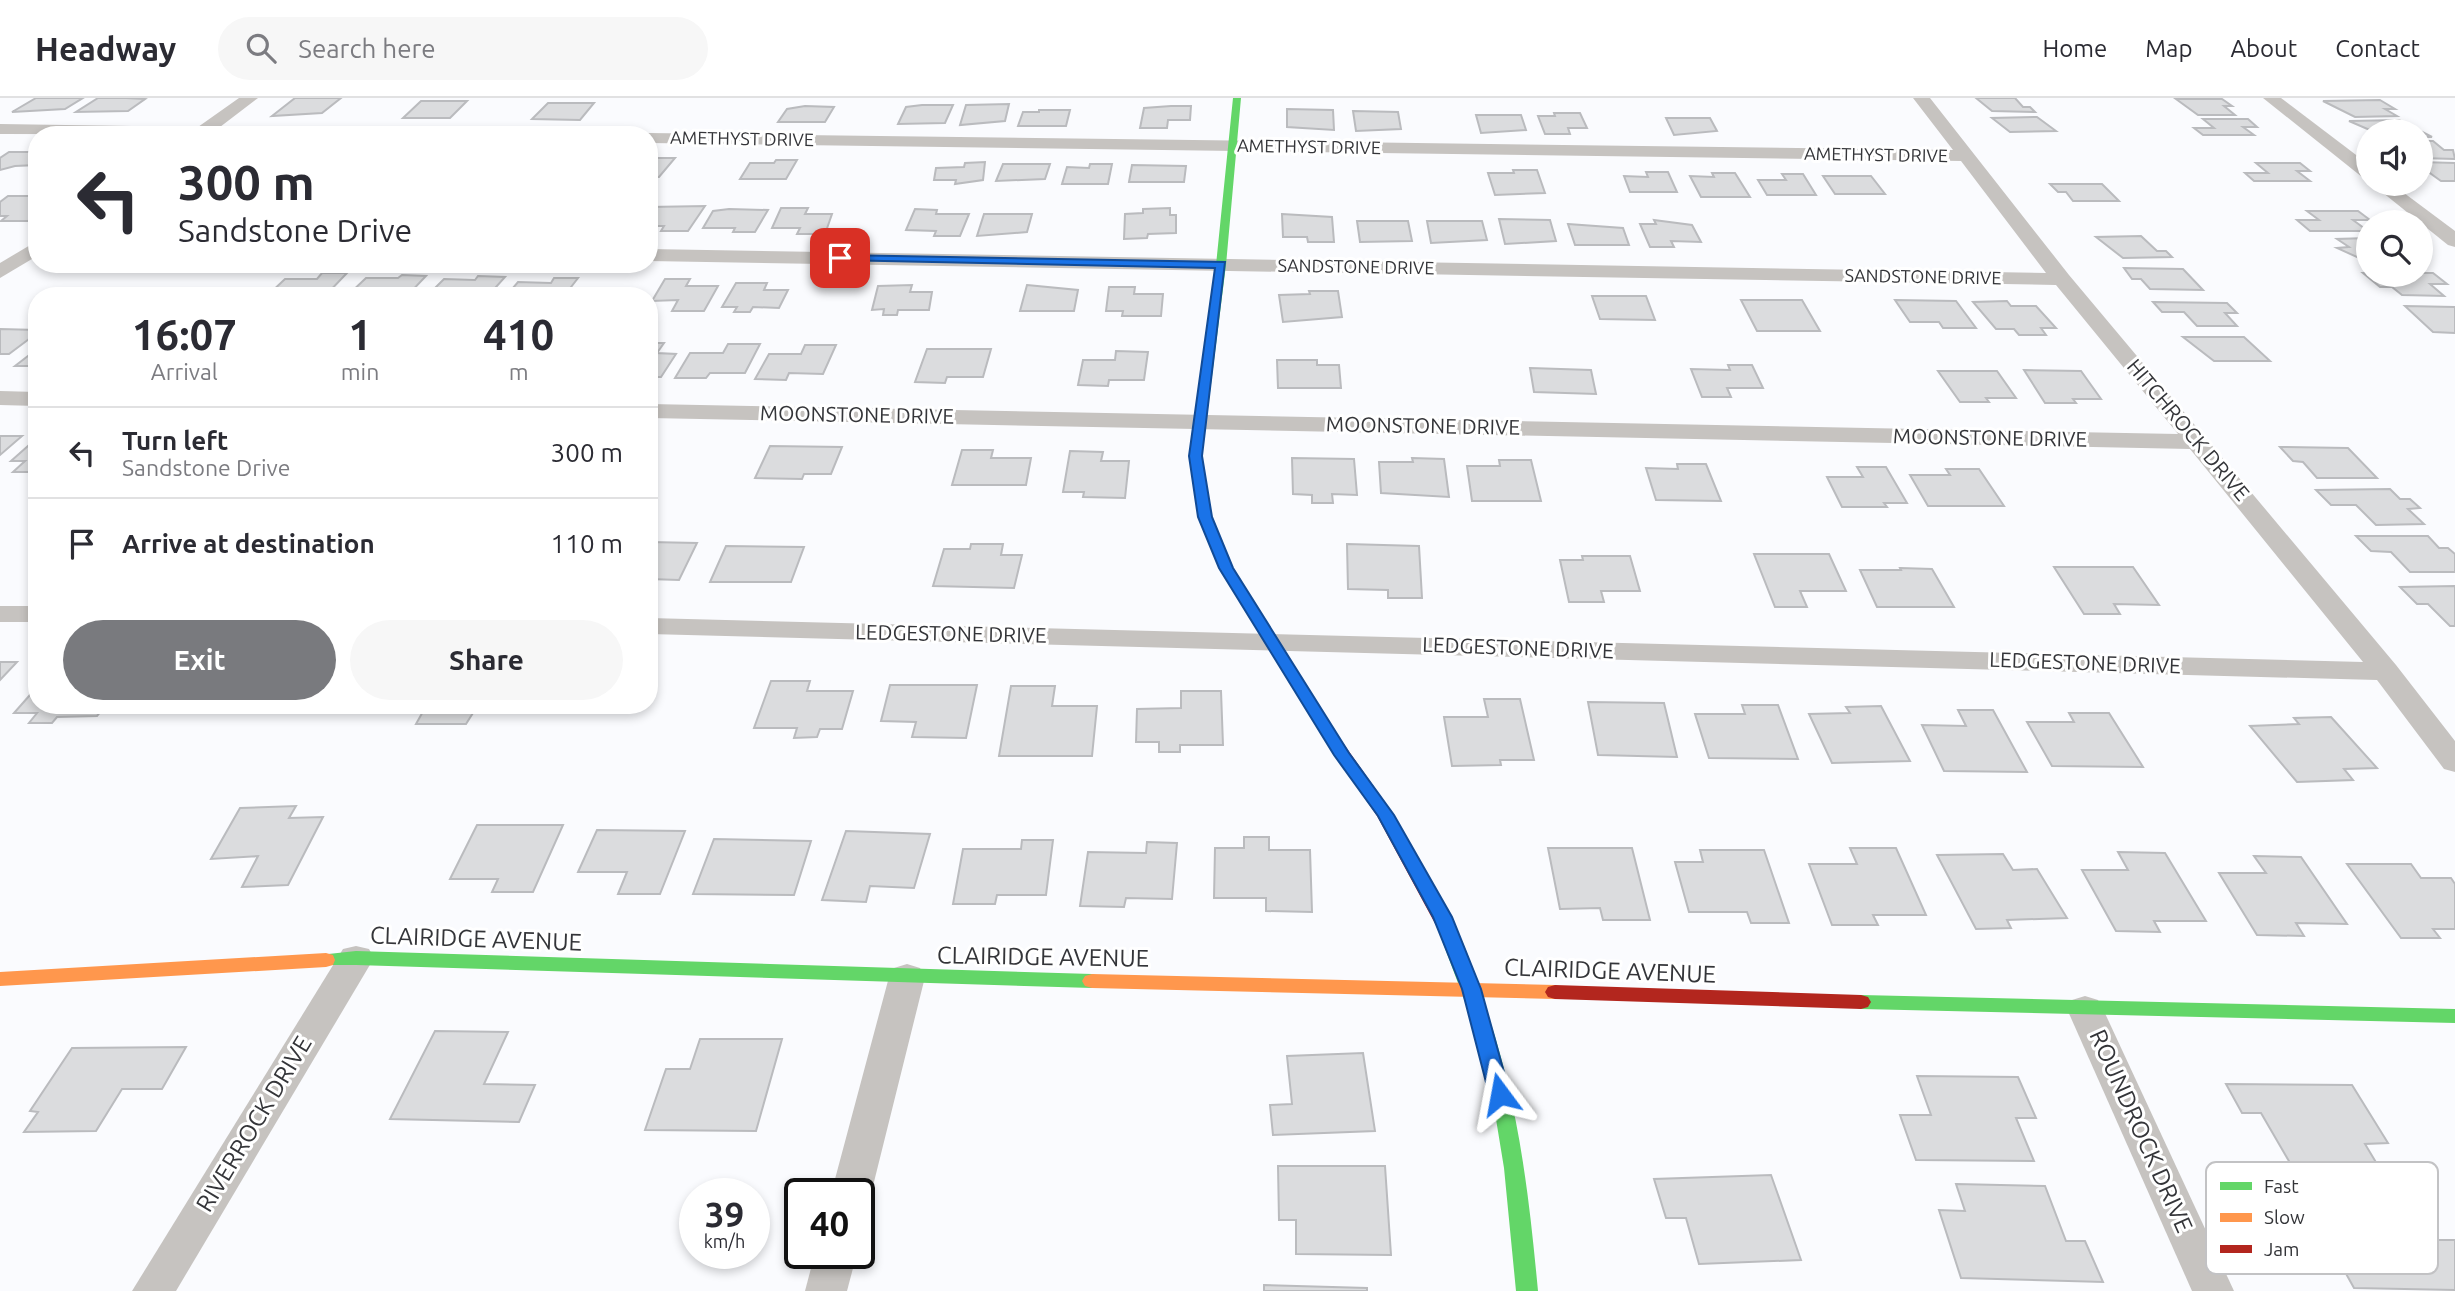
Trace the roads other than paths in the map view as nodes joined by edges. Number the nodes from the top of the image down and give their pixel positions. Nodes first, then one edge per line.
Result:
1 (250, 98) edge
2 (1237, 98) edge
3 (1921, 98) edge
4 (2271, 98) edge
5 (210, 126) edge
6 (0, 129) edge
7 (28, 130) edge
8 (658, 138) edge
9 (1231, 146) junction
10 (1968, 156) junction
11 (2356, 164) edge
12 (2397, 196) edge
13 (2455, 241) edge
14 (0, 244) edge
15 (28, 246) edge
16 (28, 252) edge
17 (658, 255) edge
18 (1221, 265) junction
19 (0, 272) edge
20 (2063, 279) junction
21 (0, 398) edge
22 (28, 399) edge
23 (658, 411) edge
24 (1200, 422) junction
25 (2198, 442) junction
26 (0, 614) edge
27 (28, 614) edge
28 (658, 626) edge
29 (1273, 642) junction
30 (2386, 671) junction
31 (2455, 762) edge
32 (356, 958) junction
33 (907, 977) junction
34 (0, 979) edge
35 (1472, 989) junction
36 (2085, 1009) junction
37 (2455, 1016) edge
38 (855, 1178) edge
39 (832, 1269) edge
40 (153, 1291) edge
41 (826, 1291) edge
42 (1527, 1291) edge
43 (2213, 1291) edge

1 - 5 street
2 - 9 street
3 - 10 street, HITCHROCK DRIVE
4 - 11 street
6 - 7 street
8 - 9 street, AMETHYST DRIVE
9 - 10 street, AMETHYST DRIVE
9 - 18 street
10 - 20 street, HITCHROCK DRIVE
12 - 13 street
14 - 15 street
16 - 19 street
17 - 18 street, SANDSTONE DRIVE
18 - 20 street, SANDSTONE DRIVE
18 - 24 street
20 - 25 street, HITCHROCK DRIVE
21 - 22 street
23 - 24 street, MOONSTONE DRIVE
24 - 25 street, MOONSTONE DRIVE
24 - 29 street
25 - 30 street, HITCHROCK DRIVE
26 - 27 street
28 - 29 street, LEDGESTONE DRIVE
29 - 30 street, LEDGESTONE DRIVE
29 - 35 street
30 - 31 street, HITCHROCK DRIVE
32 - 33 street, CLAIRIDGE AVENUE
32 - 34 street, CLAIRIDGE AVENUE
32 - 40 street, RIVERROCK DRIVE
33 - 35 street, CLAIRIDGE AVENUE
33 - 38 street
35 - 36 street, CLAIRIDGE AVENUE
35 - 42 street
36 - 37 street
36 - 43 street, ROUNDROCK DRIVE
39 - 41 street

